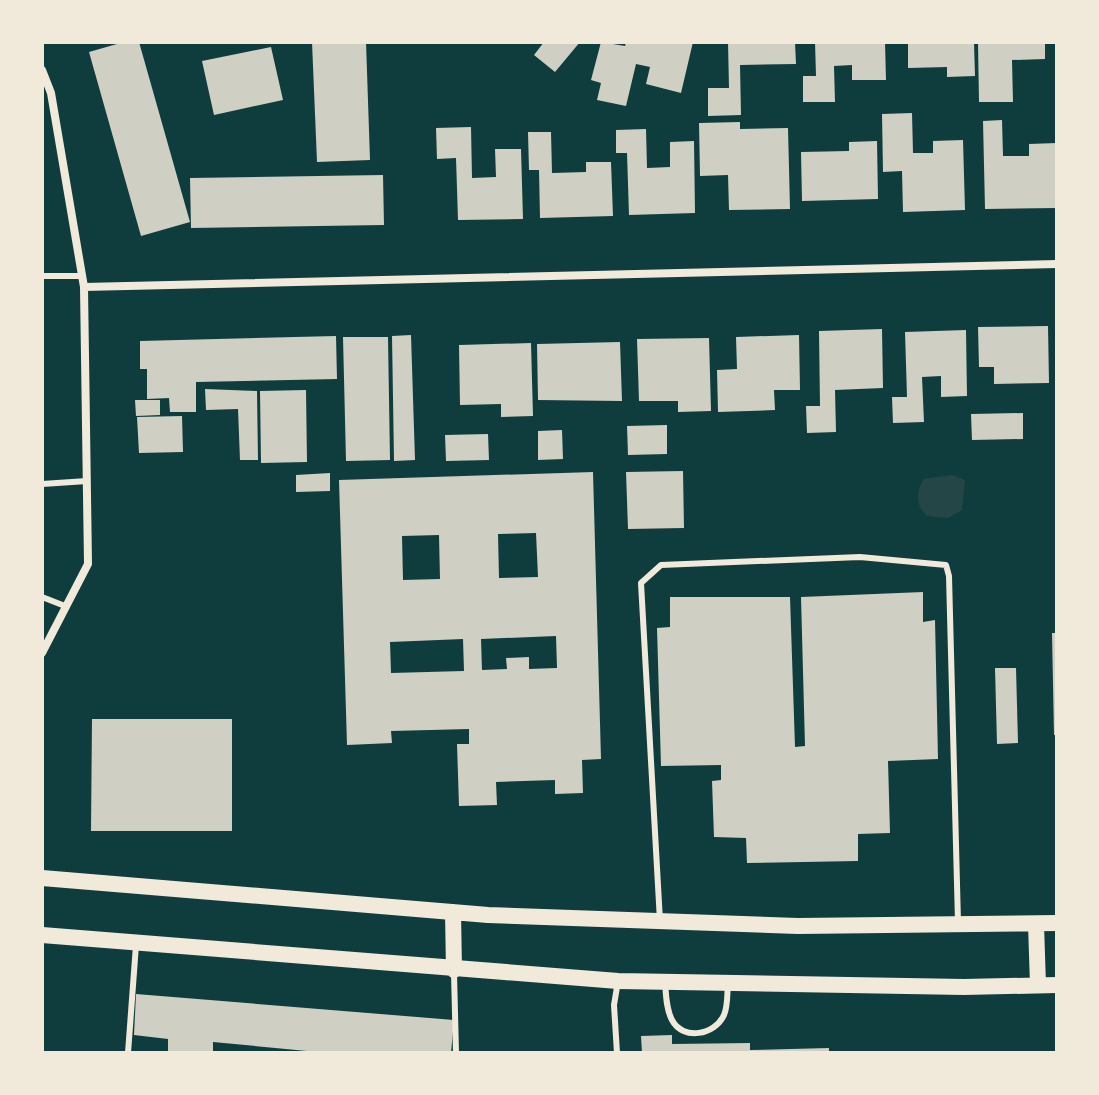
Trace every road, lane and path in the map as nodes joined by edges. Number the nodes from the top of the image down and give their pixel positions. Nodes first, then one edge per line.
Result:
1 (42, 70) edge
2 (1057, 264) edge
3 (42, 276) edge
4 (83, 276) junction
5 (84, 287) junction
6 (87, 481) junction
7 (42, 484) edge
8 (42, 597) edge
9 (65, 606) junction
10 (42, 653) edge
11 (42, 878) edge
12 (453, 912) junction
13 (660, 921) junction
14 (1057, 923) edge
15 (1036, 924) junction
16 (958, 925) junction
17 (42, 935) edge
18 (136, 944) junction
19 (454, 970) junction
20 (618, 981) junction
21 (665, 982) junction
22 (728, 983) junction
23 (1038, 985) junction
24 (1057, 985) edge
25 (128, 1053) edge
26 (456, 1053) edge
27 (617, 1053) edge

1 - 4 street
2 - 5 street
3 - 4 lane
4 - 5 street
5 - 6 street
6 - 7 lane
6 - 9 street
8 - 9 lane
9 - 10 street
11 - 12 main road
12 - 13 main road
12 - 19 main road
13 - 16 main road
13 - 16 lane
14 - 15 main road
15 - 16 main road
15 - 23 main road
17 - 18 main road
18 - 19 main road
18 - 25 lane
19 - 20 main road
19 - 26 lane
20 - 21 main road
20 - 27 lane
21 - 22 main road
21 - 22 lane
22 - 23 main road
23 - 24 main road

